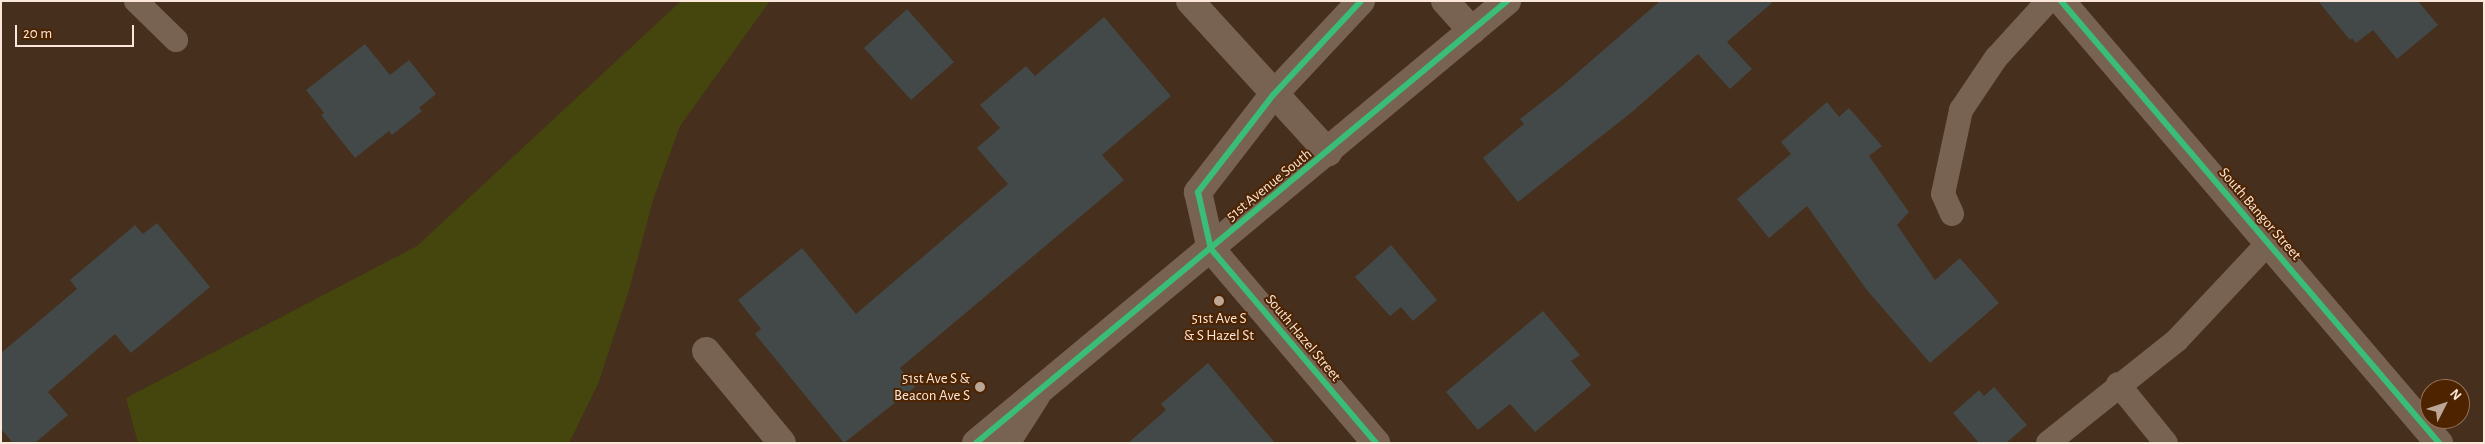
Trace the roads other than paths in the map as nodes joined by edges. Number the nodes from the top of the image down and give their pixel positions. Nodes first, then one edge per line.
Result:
1 (136, 1) edge
2 (1190, 1) edge
3 (1360, 1) edge
4 (1445, 1) edge
5 (1506, 1) edge
6 (2048, 1) edge
7 (2061, 1) edge
8 (1472, 30) junction
9 (176, 40) dead end
10 (1273, 95) junction
11 (1328, 152) junction
12 (1952, 214) dead end
13 (2268, 243) junction
14 (1210, 249) junction
15 (706, 351) dead end
16 (2118, 384) junction
17 (1038, 392) junction
18 (782, 443) edge
19 (976, 443) edge
20 (1006, 443) edge
21 (1376, 443) edge
22 (2048, 443) edge
23 (2166, 443) edge
24 (2439, 443) edge

1 - 9 lane
2 - 10 street
3 - 10 street
4 - 8 street
5 - 8 street, 51st Avenue South
6 - 12 lane
7 - 13 street, South Bangor Street
8 - 11 street, 51st Avenue South
10 - 11 street
10 - 14 street
11 - 14 street, 51st Avenue South
13 - 16 lane
13 - 24 street, South Bangor Street
14 - 17 street, 51st Avenue South
14 - 21 street, South Hazel Street
15 - 18 street
16 - 22 lane
16 - 23 lane
17 - 19 street, 51st Avenue South
17 - 20 street

